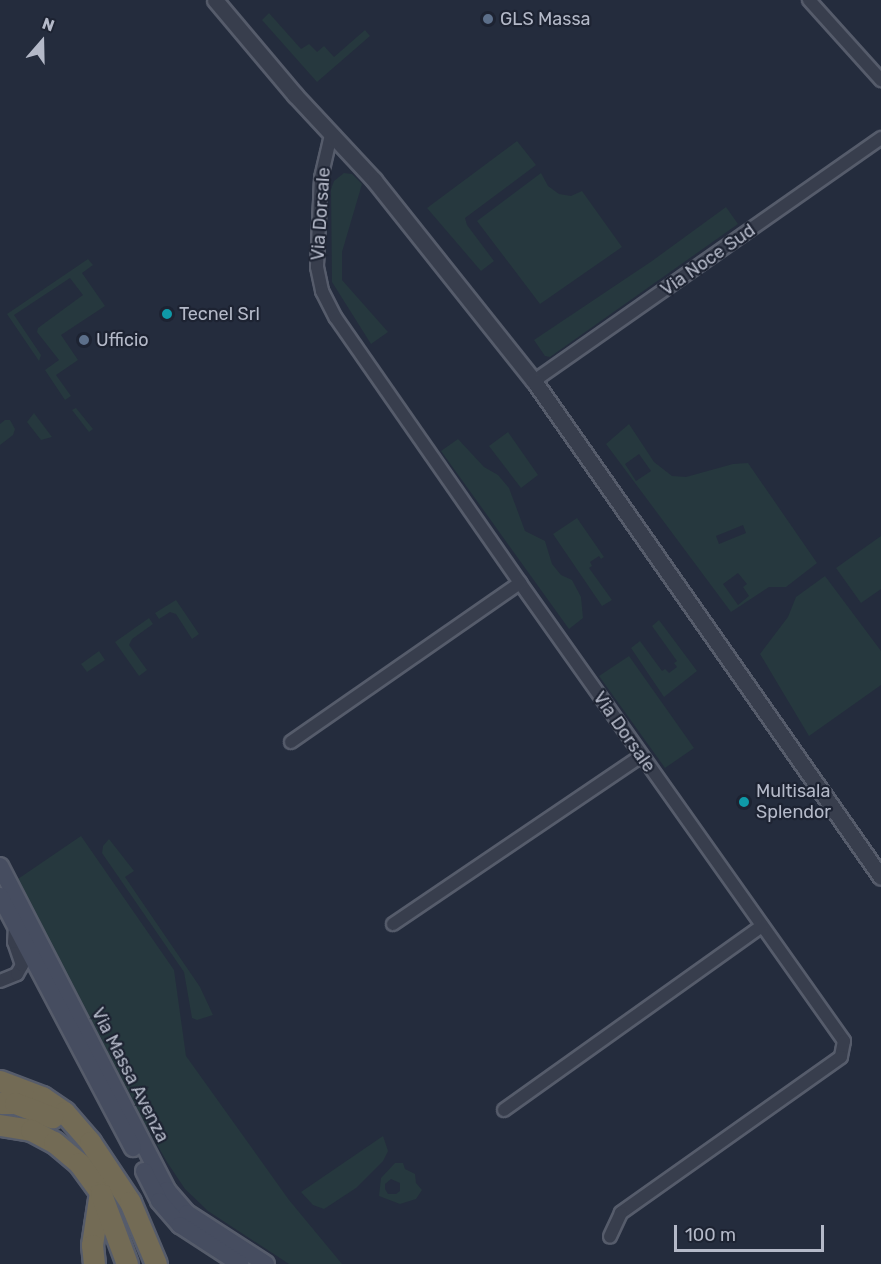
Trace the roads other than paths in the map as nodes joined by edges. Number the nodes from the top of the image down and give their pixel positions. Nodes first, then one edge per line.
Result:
1 (215, 0) edge
2 (809, 0) edge
3 (881, 80) edge
4 (331, 135) junction
5 (881, 138) edge
6 (534, 381) junction
7 (520, 583) junction
8 (291, 742) dead end
9 (641, 756) junction
10 (0, 866) edge
11 (881, 877) edge
12 (0, 896) edge
13 (23, 924) junction
14 (393, 924) dead end
15 (762, 926) junction
16 (0, 981) edge
17 (0, 1081) edge
18 (0, 1103) edge
19 (504, 1110) dead end
20 (0, 1125) edge
21 (65, 1125) junction
22 (90, 1142) junction
23 (100, 1192) junction
24 (610, 1236) dead end
25 (94, 1264) edge
26 (128, 1264) edge
27 (156, 1264) edge
28 (240, 1264) edge
29 (266, 1264) edge

1 - 4 street, Via Dorsale
2 - 3 street
4 - 6 street, Via Dorsale
4 - 7 street, Via Dorsale
5 - 6 street, Via Noce Sud
6 - 11 street, Via Dorsale
7 - 8 street
7 - 9 street, Via Dorsale
9 - 14 street
9 - 15 street, Via Dorsale
10 - 13 main road, Via Massa Avenza
12 - 13 main road, Via Massa Avenza
13 - 16 street
13 - 28 main road, Via Massa Avenza
13 - 29 main road, Via Massa Avenza
15 - 19 street
15 - 24 street, Via Dorsale
17 - 22 highway
18 - 21 highway
20 - 23 highway
21 - 22 highway
21 - 23 highway
22 - 27 highway
23 - 25 highway
23 - 26 highway

